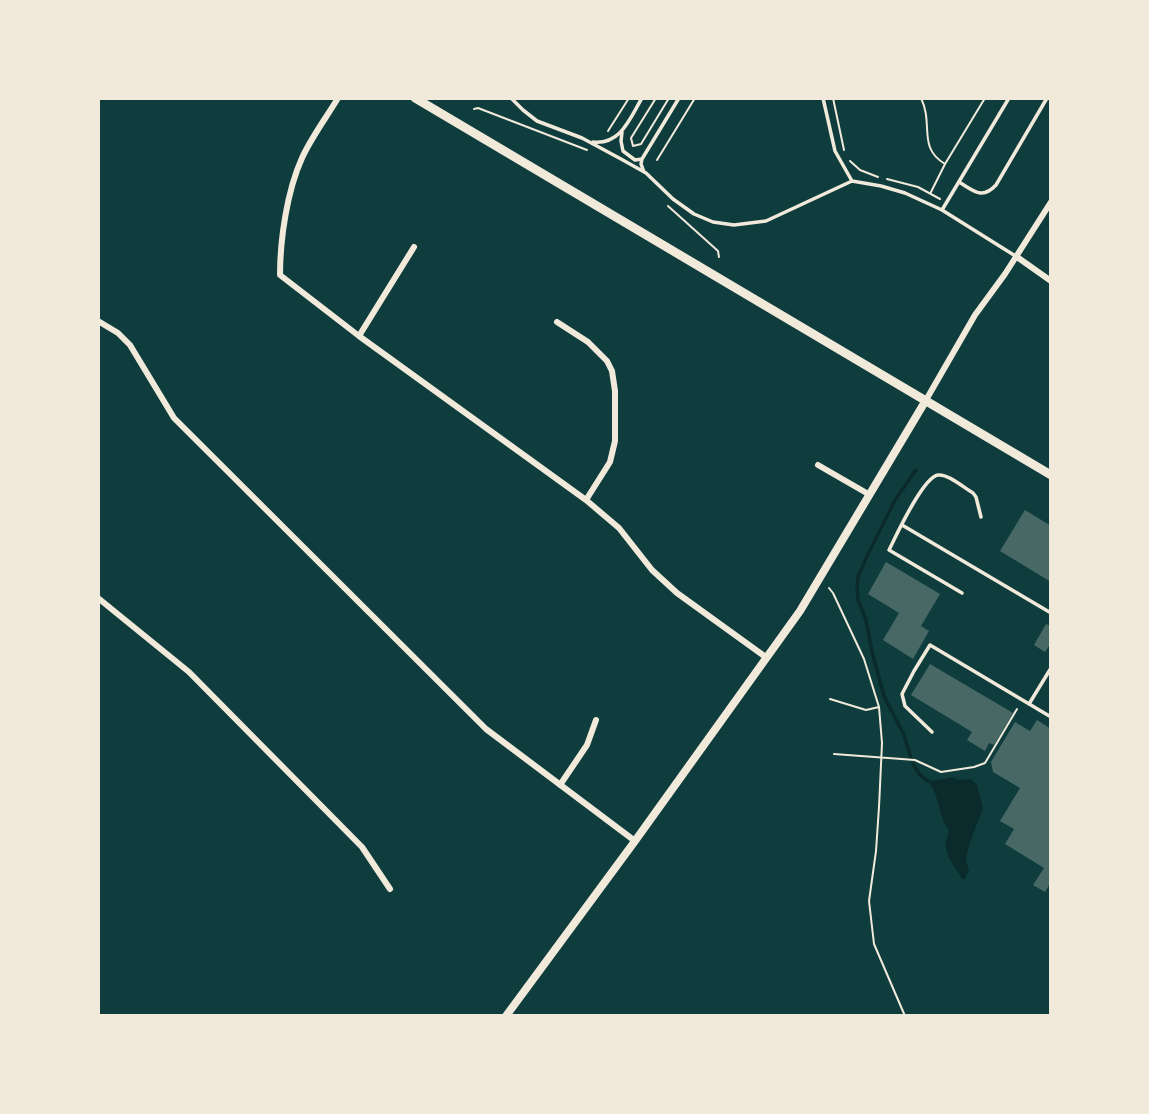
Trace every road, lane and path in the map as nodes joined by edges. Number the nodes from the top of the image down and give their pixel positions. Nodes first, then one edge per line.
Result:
1 (338, 98) edge
2 (415, 98) edge
3 (511, 98) edge
4 (629, 98) edge
5 (642, 98) edge
6 (656, 98) edge
7 (669, 98) edge
8 (679, 98) edge
9 (695, 98) edge
10 (822, 98) edge
11 (833, 98) edge
12 (921, 98) edge
13 (985, 98) edge
14 (1009, 98) edge
15 (1047, 98) edge
16 (474, 109) dead end
17 (623, 130) junction
18 (608, 131) dead end
19 (590, 142) junction
20 (593, 152) dead end
21 (642, 159) junction
22 (657, 160) dead end
23 (945, 164) junction
24 (646, 173) junction
25 (852, 181) junction
26 (959, 182) junction
27 (930, 193) junction
28 (662, 200) dead end
29 (941, 200) dead end
30 (1051, 202) edge
31 (942, 211) junction
32 (414, 247) dead end
33 (719, 257) dead end
34 (1017, 257) junction
35 (1051, 281) edge
36 (98, 321) edge
37 (557, 322) dead end
38 (359, 337) junction
39 (926, 400) junction
40 (818, 464) dead end
41 (1051, 475) edge
42 (870, 495) junction
43 (586, 500) junction
44 (981, 517) dead end
45 (902, 525) junction
46 (829, 588) dead end
47 (962, 593) dead end
48 (98, 598) edge
49 (1051, 613) edge
50 (767, 658) junction
51 (1051, 668) edge
52 (830, 699) dead end
53 (1029, 704) junction
54 (879, 707) junction
55 (1017, 709) dead end
56 (1051, 717) edge
57 (596, 720) dead end
58 (932, 732) dead end
59 (834, 754) dead end
60 (881, 759) junction
61 (560, 785) junction
62 (635, 841) junction
63 (390, 889) dead end
64 (506, 1016) edge
65 (905, 1016) edge

1 - 38 street
2 - 39 main road
3 - 19 lane
4 - 18 path
5 - 17 lane
6 - 7 path
8 - 21 lane
9 - 22 path
10 - 25 lane
11 - 27 path
12 - 23 path
13 - 23 path
14 - 26 lane
15 - 26 lane
16 - 20 path
17 - 19 lane
17 - 21 lane
19 - 24 lane
21 - 24 lane
23 - 27 path
24 - 25 lane
25 - 31 lane
26 - 31 lane
27 - 29 path
28 - 33 path
30 - 34 street
31 - 34 lane
32 - 38 street
34 - 35 street
34 - 39 street
36 - 61 street
37 - 43 street
38 - 43 street
39 - 41 main road
39 - 42 street
40 - 42 street
42 - 50 street
43 - 50 street
44 - 45 lane
45 - 47 lane
45 - 49 lane
46 - 54 path
48 - 63 street
50 - 62 street
51 - 53 lane
52 - 54 path
53 - 56 lane
53 - 58 lane
54 - 60 path
55 - 60 path
57 - 61 street
59 - 60 path
60 - 65 path
61 - 62 street
62 - 64 street

